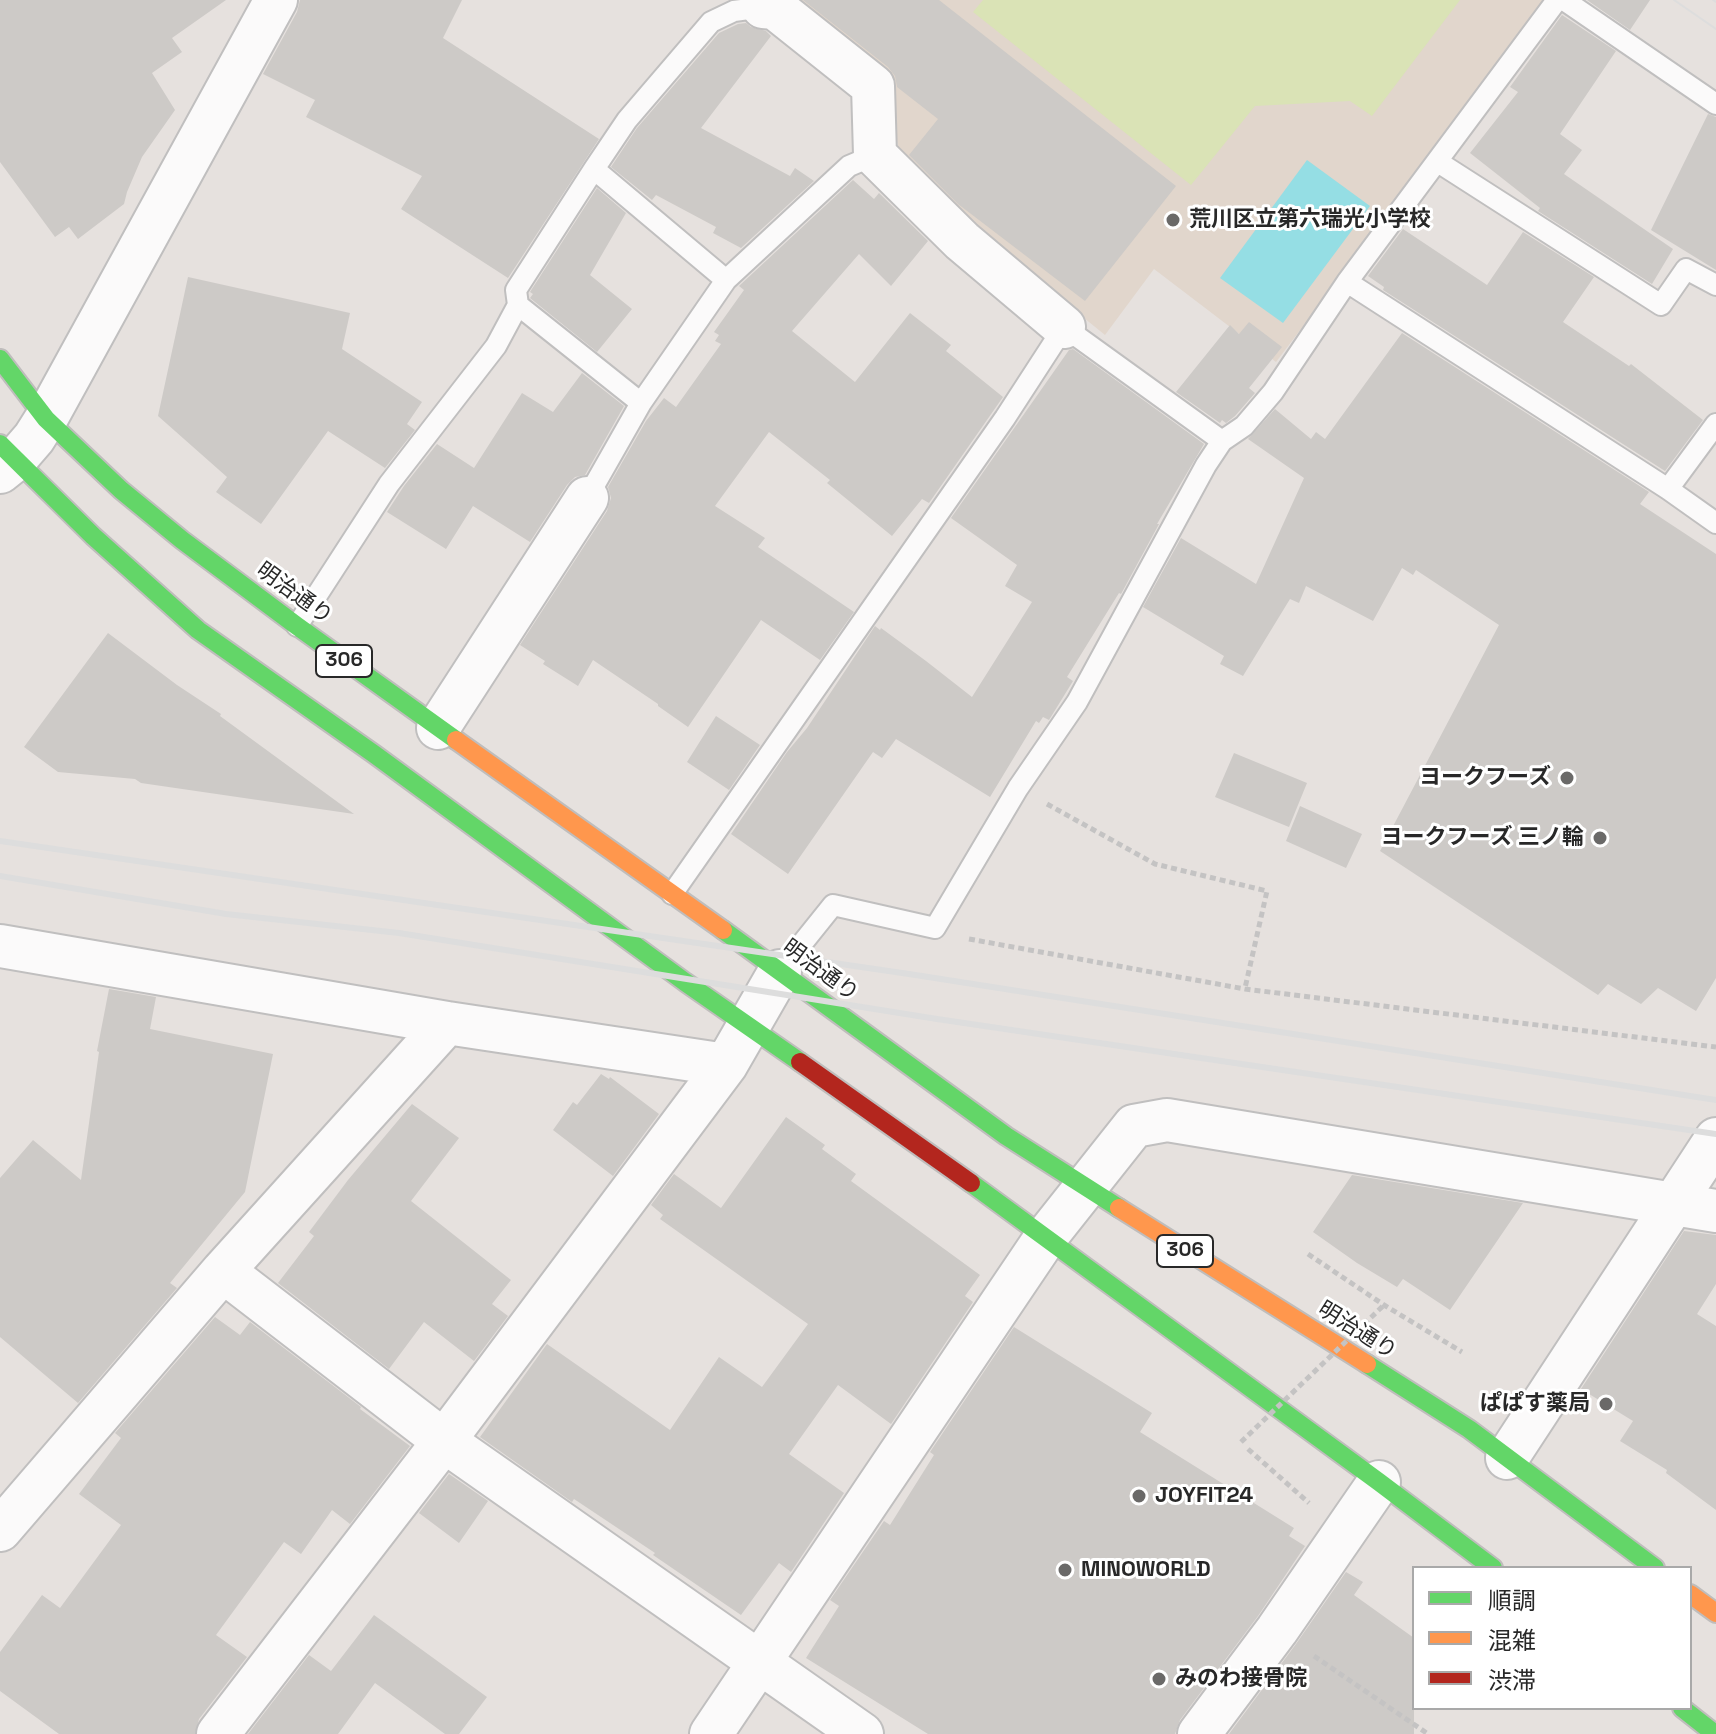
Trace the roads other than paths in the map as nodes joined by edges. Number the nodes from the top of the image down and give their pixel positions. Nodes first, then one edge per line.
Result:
1 (276, 0) edge
2 (1557, 0) edge
3 (1564, 0) edge
4 (763, 3) edge
5 (1716, 104) edge
6 (875, 155) junction
7 (1438, 162) junction
8 (594, 169) junction
9 (726, 280) junction
10 (1347, 282) junction
11 (1716, 285) edge
12 (518, 305) junction
13 (1064, 327) junction
14 (0, 359) edge
15 (641, 403) junction
16 (46, 419) junction
17 (1716, 424) edge
18 (1222, 441) junction
19 (5, 459) edge
20 (1668, 489) junction
21 (587, 498) joint
22 (1716, 523) edge
23 (297, 626) junction
24 (438, 728) junction
25 (672, 894) junction
26 (0, 946) edge
27 (780, 971) junction
28 (447, 1023) junction
29 (748, 1025) junction
30 (726, 1065) junction
31 (1716, 1139) edge
32 (1084, 1187) junction
33 (1673, 1202) junction
34 (1716, 1211) edge
35 (1046, 1237) junction
36 (223, 1271) junction
37 (444, 1441) junction
38 (1507, 1458) junction
39 (1379, 1482) junction
40 (0, 1530) edge
41 (1490, 1566) edge
42 (1652, 1566) edge
43 (1692, 1595) edge
44 (1716, 1613) edge
45 (761, 1662) junction
46 (218, 1734) edge
47 (711, 1734) edge
48 (862, 1734) edge
49 (1199, 1734) edge

1 - 16 street
2 - 7 lane
3 - 5 lane
4 - 6 street
4 - 8 lane
6 - 9 lane
6 - 13 street
7 - 10 lane
7 - 11 lane
8 - 9 lane
8 - 12 lane
9 - 15 lane
10 - 18 lane
10 - 20 lane
12 - 15 lane
12 - 23 lane
13 - 18 lane
13 - 25 lane
14 - 16 main road, 明治通り / 306
15 - 21 lane
16 - 19 street
16 - 23 main road, 明治通り / 306
17 - 20 lane
18 - 27 lane
19 - 29 main road, 306
20 - 22 lane
21 - 24 street
23 - 24 main road, 明治通り / 306
24 - 25 main road, 明治通り / 306
25 - 27 main road, 明治通り / 306
26 - 28 street
27 - 29 street
27 - 32 main road, 明治通り / 306
28 - 30 street
28 - 36 street
29 - 30 street
29 - 35 main road, 306
30 - 37 street
31 - 33 street
32 - 33 street
32 - 35 street
32 - 38 main road, 明治通り / 306
33 - 34 street
33 - 38 street
35 - 39 main road, 306
35 - 45 street
36 - 37 street
36 - 40 street
37 - 45 street
37 - 46 street
38 - 42 main road, 明治通り / 306
39 - 41 main road, 306
39 - 49 street
43 - 44 main road
45 - 47 street
45 - 48 street

